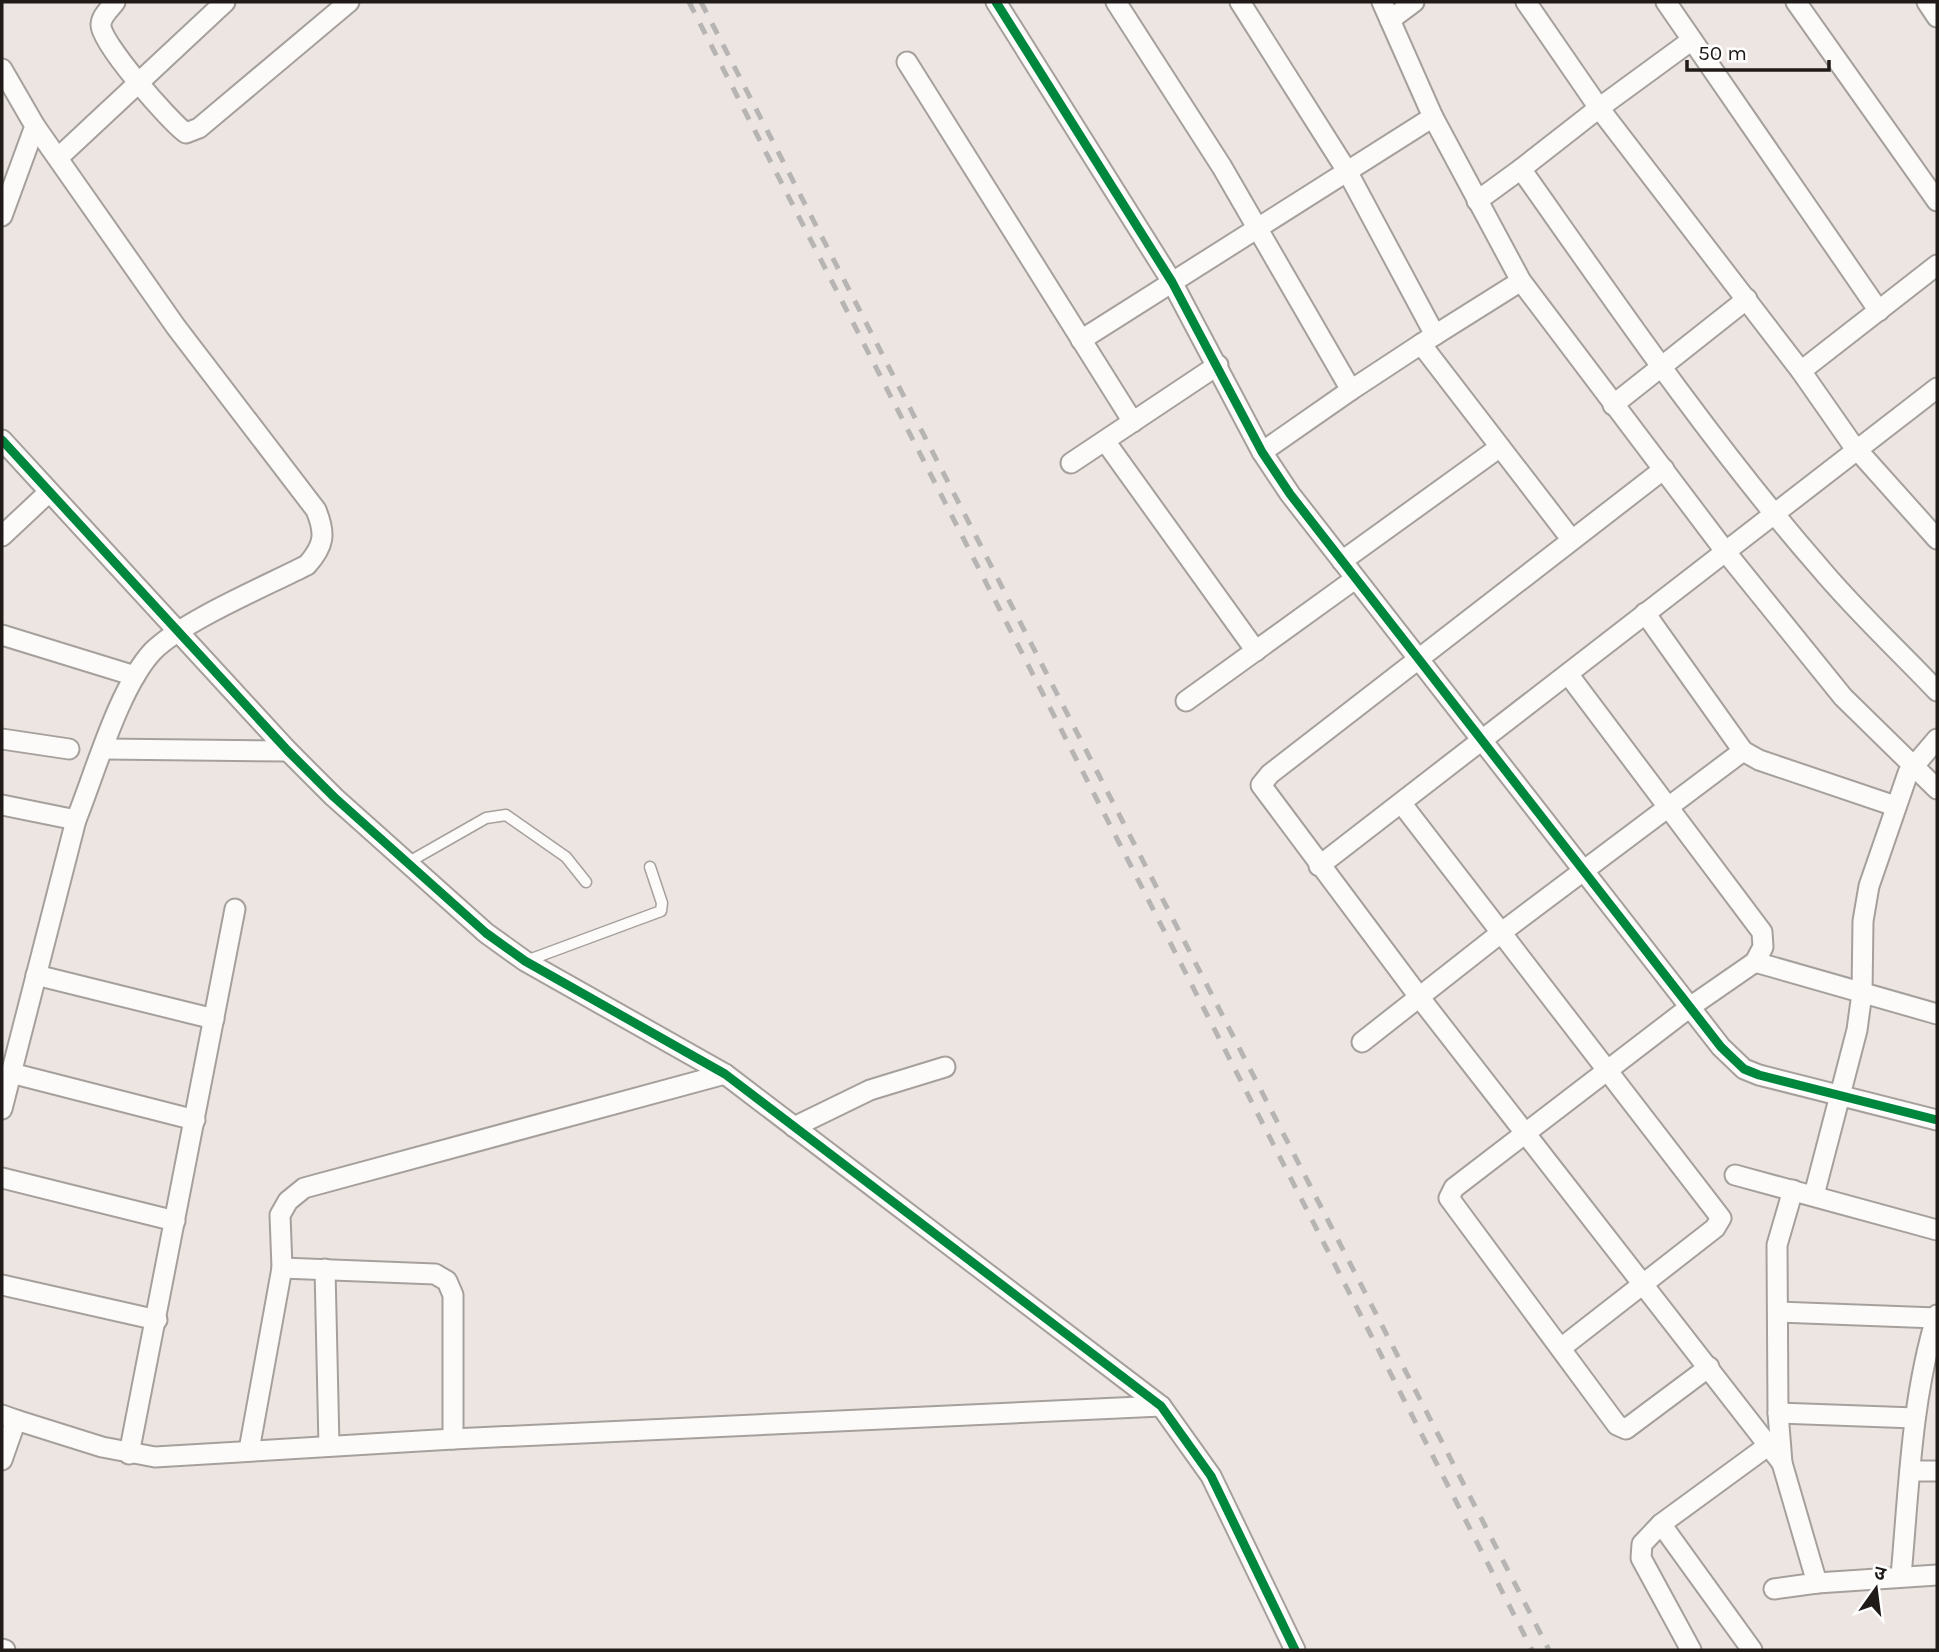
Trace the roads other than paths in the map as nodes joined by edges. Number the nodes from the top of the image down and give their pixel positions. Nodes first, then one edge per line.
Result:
1 (115, 2) edge
2 (225, 2) edge
3 (349, 2) edge
4 (996, 2) edge
5 (1116, 2) edge
6 (1240, 2) edge
7 (1382, 2) edge
8 (1414, 2) edge
9 (1526, 2) edge
10 (1666, 2) edge
11 (1796, 2) edge
12 (1927, 2) edge
13 (1937, 17) edge
14 (1390, 20) junction
15 (1692, 40) junction
16 (907, 62) dead end
17 (2, 69) edge
18 (138, 83) junction
19 (1600, 108) junction
20 (1433, 117) junction
21 (35, 126) junction
22 (59, 157) junction
23 (1521, 169) junction
24 (1347, 171) junction
25 (1477, 201) junction
26 (1937, 201) edge
27 (2, 216) edge
28 (1258, 228) junction
29 (1937, 265) edge
30 (1521, 281) junction
31 (1172, 282) junction
32 (1747, 299) junction
33 (1879, 311) junction
34 (1081, 340) junction
35 (1428, 340) junction
36 (1217, 365) junction
37 (1661, 367) junction
38 (1801, 372) junction
39 (1937, 387) edge
40 (1351, 390) junction
41 (1613, 405) junction
42 (1133, 422) junction
43 (2, 440) edge
44 (1105, 441) junction
45 (1500, 447) junction
46 (1856, 449) junction
47 (1262, 452) junction
48 (1071, 463) dead end
49 (1664, 469) junction
50 (49, 492) junction
51 (1774, 512) junction
52 (2, 536) edge
53 (1571, 539) junction
54 (1937, 539) edge
55 (1725, 551) junction
56 (1342, 561) junction
57 (1355, 579) junction
58 (1645, 613) junction
59 (179, 632) junction
60 (2, 635) edge
61 (1256, 651) junction
62 (1420, 659) junction
63 (1568, 674) junction
64 (135, 676) junction
65 (1937, 691) edge
66 (1186, 701) dead end
67 (1482, 738) junction
68 (2, 739) edge
69 (1937, 739) edge
70 (104, 748) junction
71 (69, 749) dead end
72 (288, 751) junction
73 (1743, 751) junction
74 (1913, 763) junction
75 (1937, 789) edge
76 (1402, 804) junction
77 (2, 805) edge
78 (1895, 806) junction
79 (1668, 809) junction
80 (76, 820) junction
81 (407, 864) junction
82 (1320, 866) junction
83 (650, 867) dead end
84 (1585, 870) junction
85 (586, 881) dead end
86 (235, 909) dead end
87 (1502, 932) junction
88 (526, 961) junction
89 (1755, 962) junction
90 (36, 975) junction
91 (1862, 993) junction
92 (1420, 998) junction
93 (1690, 1007) junction
94 (1937, 1014) edge
95 (214, 1019) junction
96 (1362, 1042) dead end
97 (945, 1067) dead end
98 (1608, 1068) junction
99 (11, 1073) junction
100 (725, 1074) junction
101 (1841, 1093) junction
102 (2, 1109) edge
103 (195, 1120) junction
104 (1937, 1120) edge
105 (794, 1126) junction
106 (1526, 1131) junction
107 (1735, 1175) dead end
108 (2, 1178) edge
109 (1793, 1190) junction
110 (1814, 1195) junction
111 (175, 1221) junction
112 (1937, 1230) edge
113 (282, 1268) junction
114 (325, 1269) junction
115 (1645, 1283) junction
116 (2, 1285) edge
117 (1778, 1312) junction
118 (1937, 1316) edge
119 (157, 1320) junction
120 (1561, 1348) junction
121 (1709, 1367) junction
122 (1160, 1406) junction
123 (1778, 1413) junction
124 (9, 1418) edge
125 (1915, 1418) junction
126 (453, 1439) junction
127 (1769, 1445) junction
128 (329, 1446) junction
129 (249, 1450) junction
130 (129, 1454) junction
131 (2, 1460) edge
132 (1782, 1463) junction
133 (1910, 1471) junction
134 (1937, 1471) edge
135 (1661, 1524) junction
136 (1937, 1575) edge
137 (1901, 1576) junction
138 (1817, 1583) junction
139 (1774, 1589) dead end
140 (1294, 1650) edge
141 (1691, 1650) edge
142 (1752, 1650) edge

1 - 18 street
2 - 18 street
3 - 18 street
4 - 31 street
5 - 28 street
6 - 24 street
7 - 14 street
8 - 14 street
9 - 19 street
10 - 15 street
11 - 26 street
12 - 13 street
14 - 20 street
15 - 19 street
15 - 33 street
16 - 34 street
17 - 21 street
18 - 22 street
19 - 23 street
19 - 32 street
20 - 24 street
20 - 25 street
21 - 22 street
21 - 27 street
22 - 59 street
23 - 25 street
23 - 37 street
24 - 28 street
24 - 35 street
25 - 30 street
28 - 31 street
28 - 40 street
29 - 33 street
30 - 35 street
30 - 41 street
31 - 34 street
31 - 36 street
32 - 37 street
32 - 38 street
33 - 38 street
34 - 42 street
35 - 40 street
35 - 45 street
36 - 42 street
36 - 47 street
37 - 41 street
37 - 51 street
38 - 46 street
39 - 46 street
40 - 47 street
41 - 49 street
42 - 44 street
43 - 50 street
44 - 48 street
44 - 61 street
45 - 53 street
45 - 56 street
46 - 51 street
46 - 54 street
47 - 56 street
49 - 53 street
49 - 55 street
50 - 52 street
50 - 59 street
51 - 55 street
51 - 65 street
53 - 62 street
55 - 58 street
55 - 74 street
56 - 57 street
57 - 61 street
57 - 62 street
58 - 63 street
58 - 73 street
59 - 64 street
59 - 72 street
60 - 64 street
61 - 66 street
62 - 67 street
62 - 82 street
63 - 67 street
63 - 79 street
64 - 70 street
67 - 76 street
67 - 84 street
68 - 71 street
69 - 74 street
70 - 72 street
70 - 80 street
72 - 81 street
73 - 78 street
73 - 79 street
74 - 75 street
74 - 78 street
76 - 82 street
76 - 87 street
77 - 80 street
78 - 91 street
79 - 84 street
79 - 89 street
80 - 90 street
81 - 85 lane
81 - 88 street
82 - 92 street
83 - 88 lane
84 - 87 street
84 - 93 street
86 - 95 street
87 - 92 street
87 - 98 street
88 - 100 street
89 - 91 street
89 - 93 street
90 - 95 street
90 - 99 street
91 - 94 street
91 - 101 street
92 - 96 street
92 - 106 street
93 - 98 street
93 - 101 street
95 - 103 street
97 - 105 street
98 - 106 street
98 - 115 street
99 - 102 street
99 - 103 street
100 - 105 street
100 - 113 street
101 - 104 street
101 - 110 street
103 - 111 street
105 - 122 street
106 - 115 street
106 - 120 street
107 - 109 street
108 - 111 street
109 - 110 street
109 - 117 street
110 - 112 street
111 - 119 street
113 - 114 street
113 - 129 street
114 - 126 street
114 - 128 street
115 - 120 street
115 - 121 street
116 - 119 street
117 - 118 street
117 - 123 street
118 - 125 street
119 - 130 street
120 - 121 street
121 - 127 street
122 - 126 street
122 - 140 street
123 - 125 street
123 - 132 street
124 - 130 street
124 - 131 street
125 - 133 street
126 - 128 street
127 - 132 street
127 - 135 street
128 - 129 street
129 - 130 street
132 - 138 street
133 - 134 street
133 - 137 street
135 - 141 street
135 - 142 street
136 - 137 street
137 - 138 street
138 - 139 street

